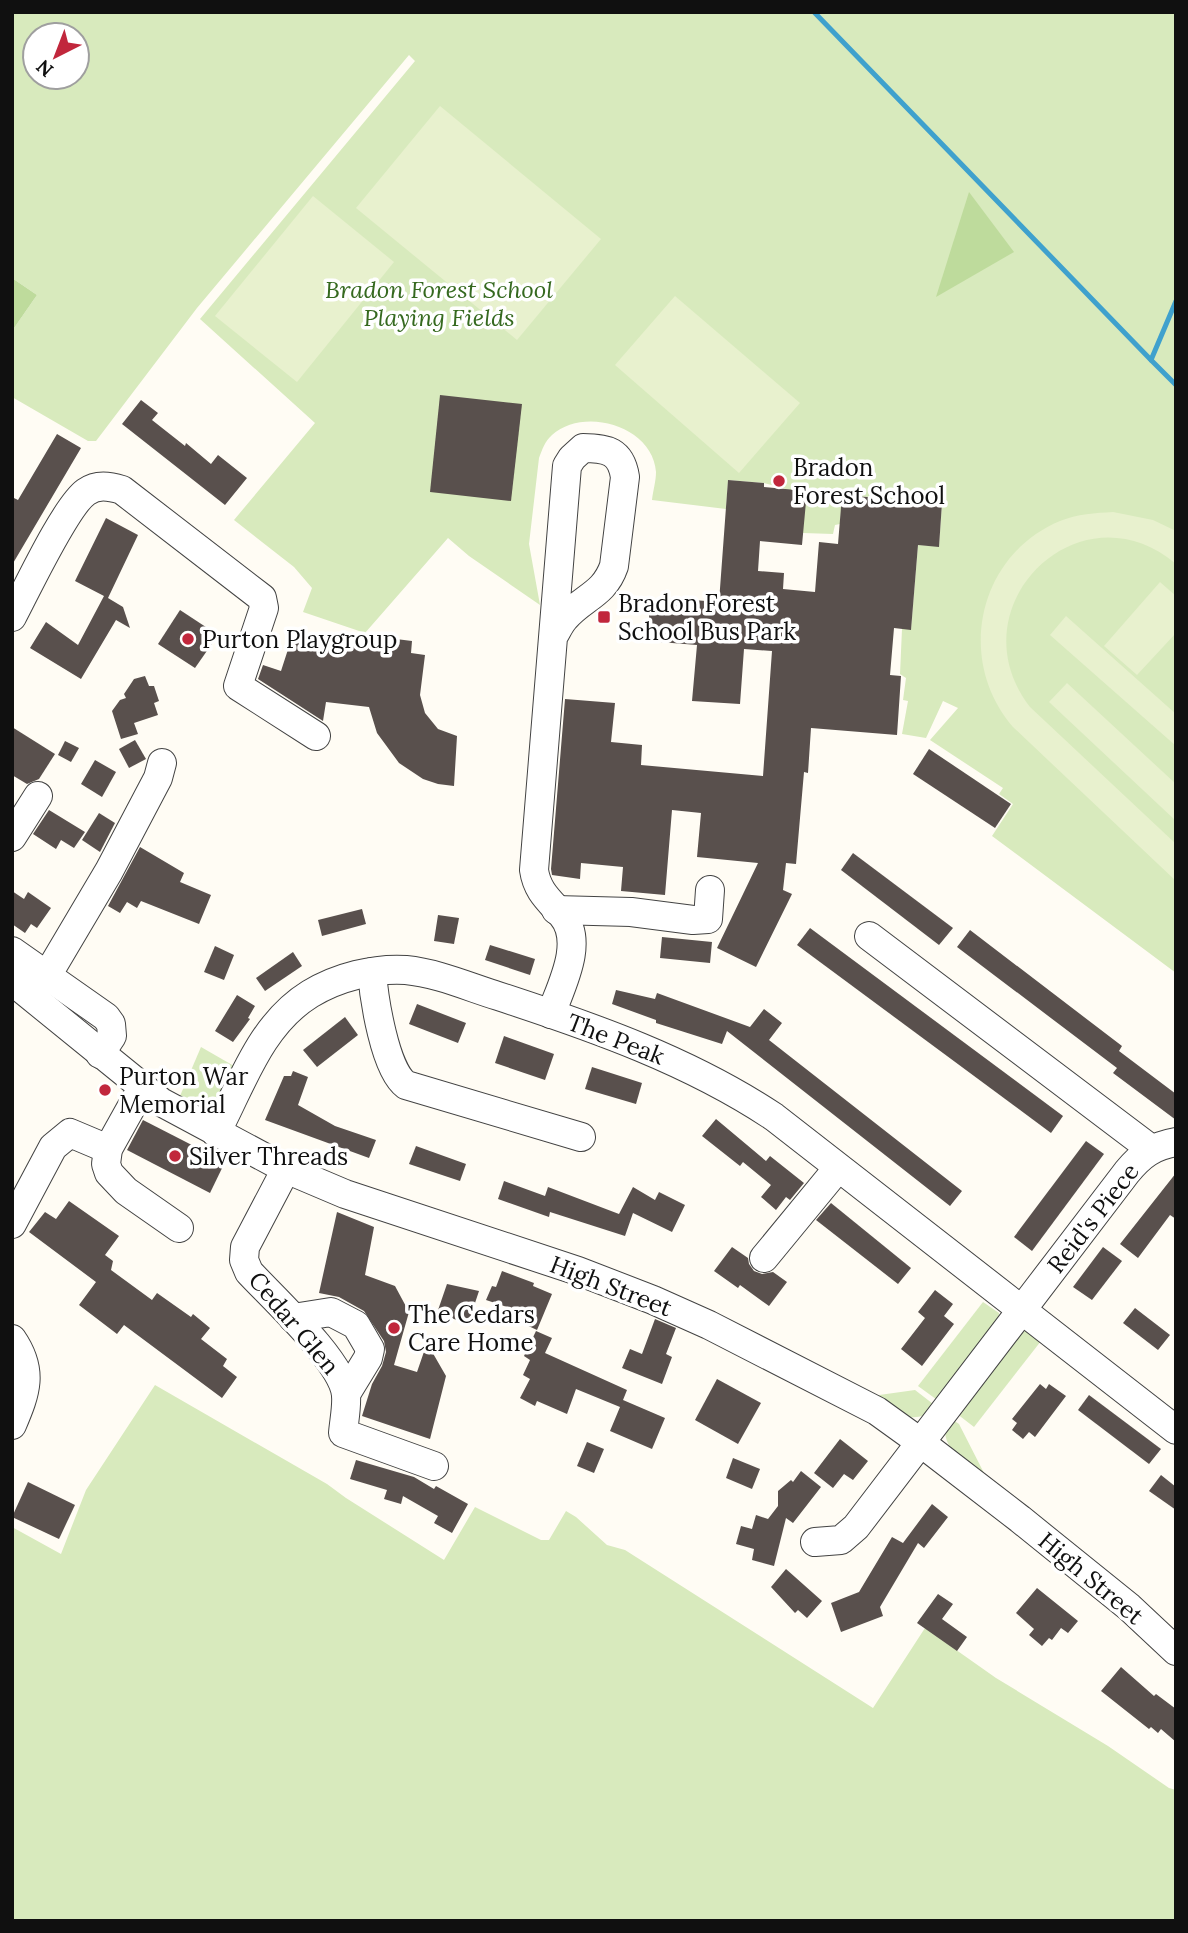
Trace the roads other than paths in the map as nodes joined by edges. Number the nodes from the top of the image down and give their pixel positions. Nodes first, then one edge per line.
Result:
1 (98, 487) junction
2 (176, 508) dead end
3 (12, 617) edge
4 (553, 637) junction
5 (316, 736) dead end
6 (162, 763) dead end
7 (38, 796) dead end
8 (12, 837) edge
9 (710, 890) dead end
10 (556, 909) junction
11 (869, 936) dead end
12 (12, 951) edge
13 (372, 972) junction
14 (48, 974) junction
15 (12, 981) edge
16 (551, 1014) junction
17 (100, 1054) junction
18 (142, 1088) junction
19 (216, 1133) junction
20 (580, 1138) dead end
21 (1163, 1146) edge
22 (108, 1149) junction
23 (838, 1167) junction
24 (286, 1169) junction
25 (12, 1224) edge
26 (179, 1228) dead end
27 (764, 1258) dead end
28 (1022, 1310) junction
29 (293, 1318) junction
30 (12, 1339) edge
31 (346, 1394) junction
32 (12, 1425) edge
33 (1176, 1430) edge
34 (920, 1442) junction
35 (434, 1466) dead end
36 (832, 1547) dead end
37 (1176, 1651) edge

1 - 2 street
1 - 3 street
1 - 5 street
4 - 4 street
4 - 10 street
6 - 14 street
7 - 8 street
9 - 10 street
10 - 16 street
11 - 21 street
12 - 14 street
13 - 16 street, The Peak
13 - 19 street, The Peak
13 - 20 street
14 - 17 street
15 - 17 street, High Street
16 - 23 street, The Peak
17 - 18 street, High Street
18 - 19 street, High Street
18 - 22 street
19 - 24 street, High Street
21 - 28 street, Reid's Piece
22 - 25 street
22 - 26 street
23 - 27 street
23 - 28 street, The Peak
24 - 29 street, Cedar Glen
24 - 34 street, High Street
28 - 33 street
28 - 34 street, Reid's Piece
29 - 31 street, Cedar Glen
29 - 31 street
30 - 32 street
31 - 35 street, Cedar Glen
34 - 36 street, Reid's Piece
34 - 37 street, High Street

